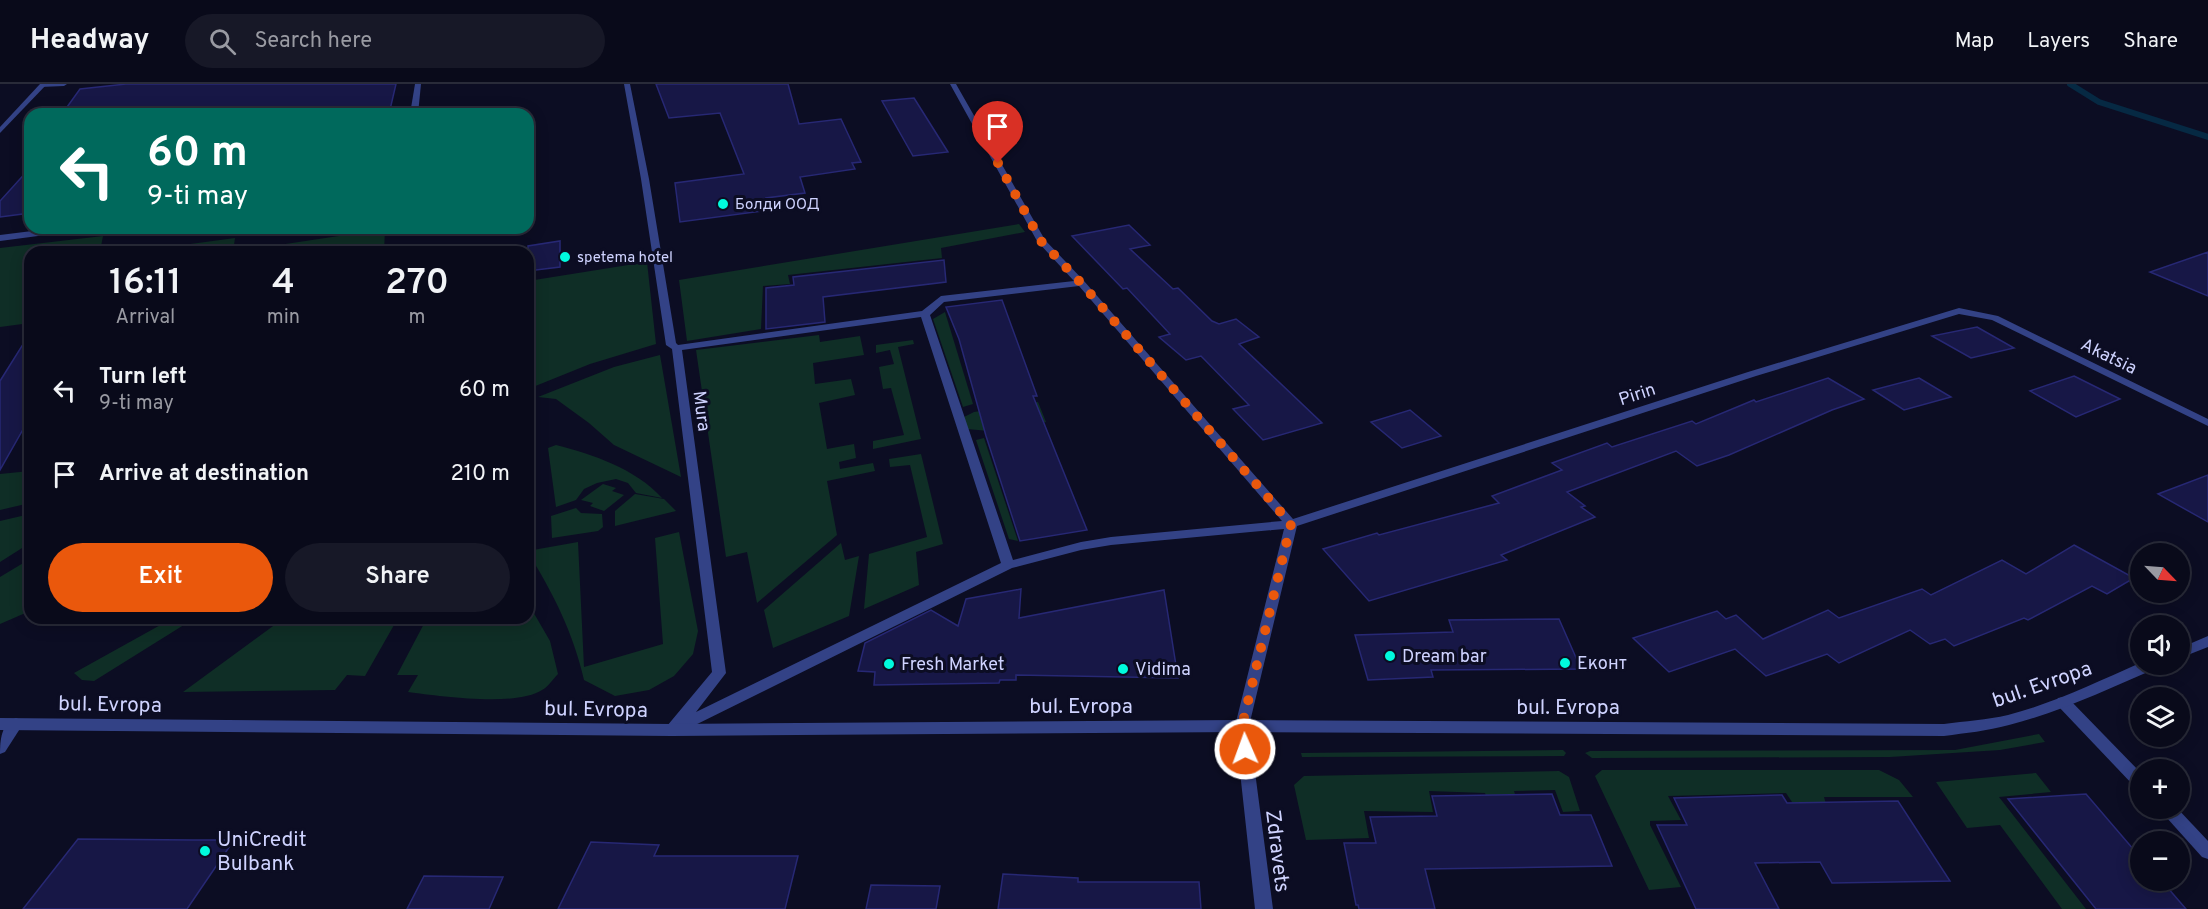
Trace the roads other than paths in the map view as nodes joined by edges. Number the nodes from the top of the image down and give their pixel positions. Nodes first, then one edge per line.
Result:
1 (64, 84) edge
2 (418, 84) edge
3 (627, 84) edge
4 (953, 84) edge
5 (43, 85) edge
6 (415, 108) edge
7 (0, 131) edge
8 (30, 234) edge
9 (0, 238) edge
10 (1081, 283) junction
11 (925, 314) junction
12 (1995, 318) joint
13 (677, 348) junction
14 (2208, 423) edge
15 (1291, 524) junction
16 (1008, 565) junction
17 (2208, 641) edge
18 (2190, 649) edge
19 (2130, 674) edge
20 (2064, 702) junction
21 (0, 724) edge
22 (16, 724) junction
23 (1242, 726) junction
24 (672, 730) junction
25 (0, 748) edge
26 (2130, 771) edge
27 (2176, 819) edge
28 (2208, 852) edge
29 (1264, 909) edge

1 - 5 street
2 - 6 street
3 - 13 street, Mura
4 - 10 street
5 - 7 street
8 - 9 street
10 - 11 street
10 - 15 street
11 - 13 street
11 - 16 street
12 - 14 street, Akatsia
12 - 15 street, Pirin
13 - 24 street, Mura
15 - 16 street, Pirin
15 - 23 street
16 - 24 street, Pirin
17 - 18 street
19 - 20 street, bul. Evropa
20 - 23 street, bul. Evropa
20 - 26 street
21 - 22 street, bul. Evropa
22 - 24 street, bul. Evropa
22 - 25 street
23 - 24 street, bul. Evropa
23 - 29 street, Zdravets
27 - 28 street

